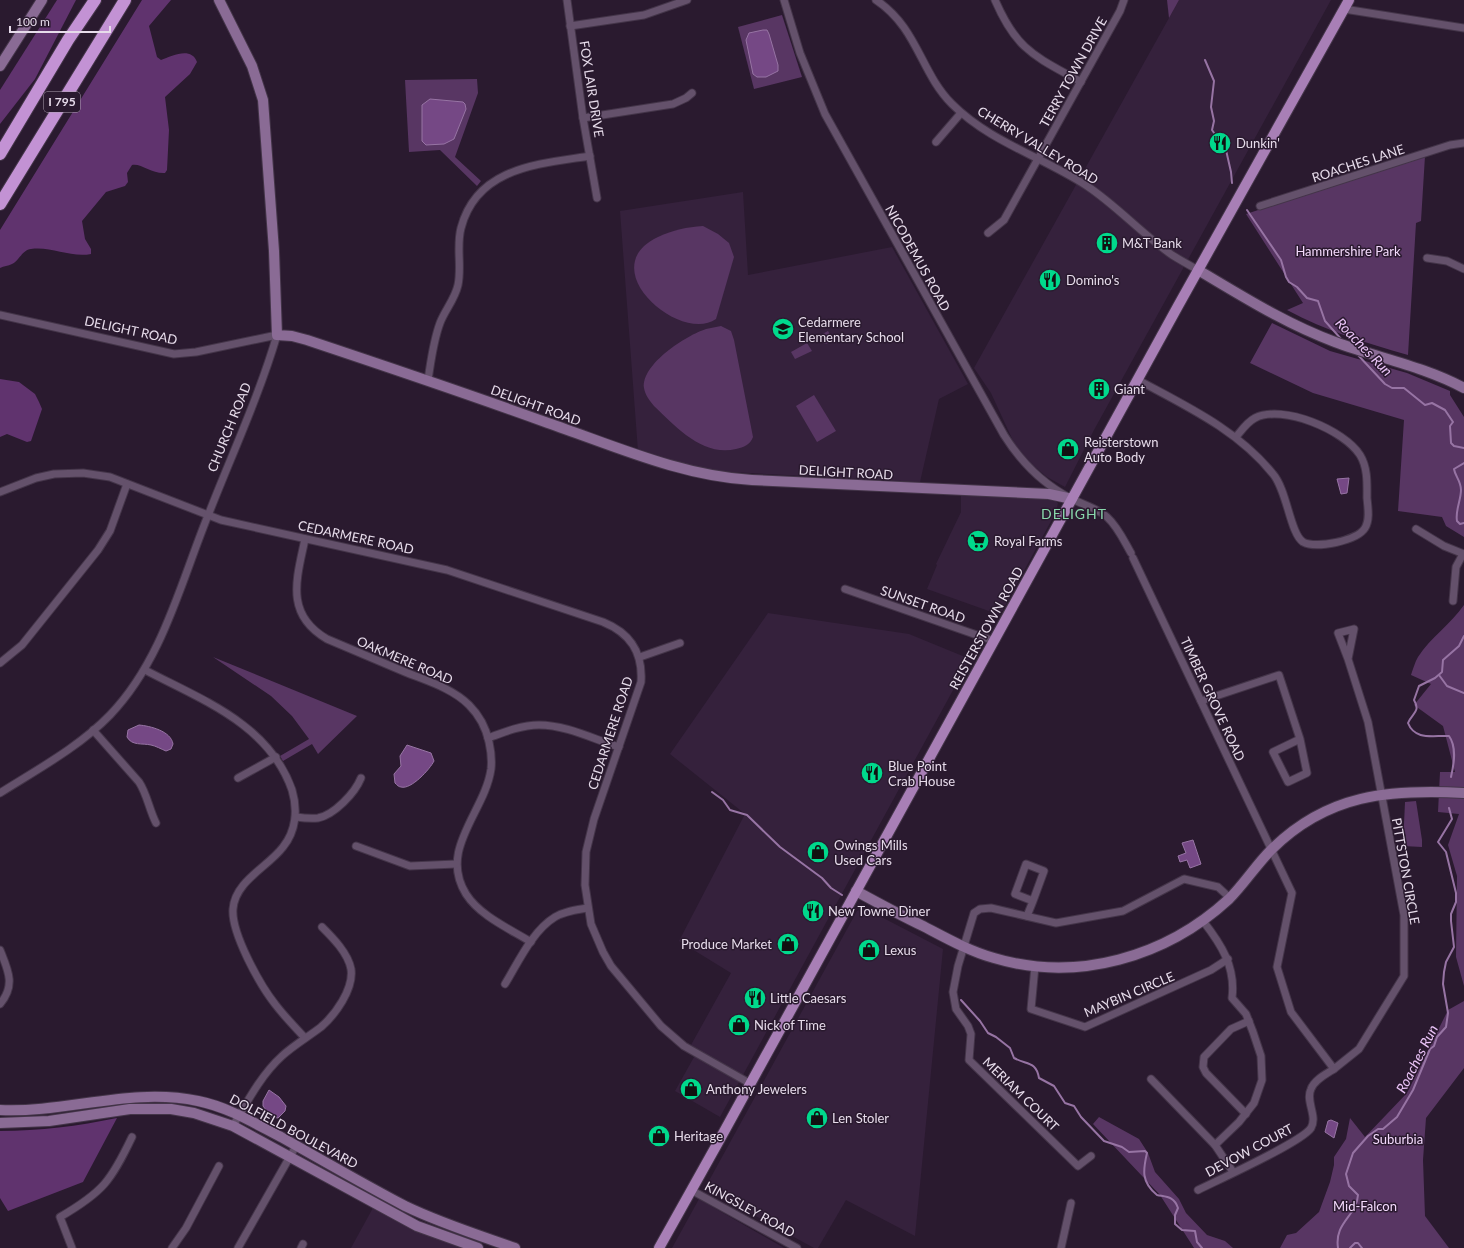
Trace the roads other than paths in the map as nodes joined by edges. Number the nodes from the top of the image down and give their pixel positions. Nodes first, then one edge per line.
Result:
1 (42, 0) edge
2 (95, 0) edge
3 (125, 0) edge
4 (219, 0) edge
5 (567, 0) edge
6 (687, 0) edge
7 (784, 0) edge
8 (876, 0) edge
9 (995, 0) edge
10 (1124, 0) edge
11 (1347, 4) edge
12 (570, 26) junction
13 (1464, 28) edge
14 (0, 66) edge
15 (1081, 82) junction
16 (692, 93) dead end
17 (961, 113) junction
18 (583, 118) junction
19 (936, 142) dead end
20 (1464, 143) edge
21 (0, 154) edge
22 (590, 156) junction
23 (1038, 160) junction
24 (597, 198) dead end
25 (0, 204) edge
26 (1260, 206) dead end
27 (988, 233) dead end
28 (1427, 258) dead end
29 (1464, 269) edge
30 (1198, 270) junction
31 (0, 315) edge
32 (277, 336) junction
33 (428, 380) junction
34 (1138, 380) junction
35 (1464, 388) edge
36 (1236, 437) junction
37 (127, 484) junction
38 (0, 492) edge
39 (1072, 499) junction
40 (208, 515) junction
41 (1416, 529) dead end
42 (306, 539) junction
43 (1463, 554) edge
44 (845, 589) dead end
45 (1453, 601) dead end
46 (994, 641) junction
47 (680, 643) dead end
48 (640, 657) junction
49 (1348, 659) dead end
50 (0, 663) edge
51 (145, 670) junction
52 (1201, 701) junction
53 (94, 730) junction
54 (488, 738) junction
55 (1300, 739) junction
56 (619, 747) junction
57 (276, 757) junction
58 (238, 778) dead end
59 (361, 778) dead end
60 (0, 793) edge
61 (1464, 793) edge
62 (1381, 794) junction
63 (296, 817) junction
64 (156, 822) dead end
65 (356, 846) dead end
66 (1270, 851) junction
67 (456, 864) junction
68 (856, 891) junction
69 (1230, 898) junction
70 (1033, 901) junction
71 (588, 908) junction
72 (1027, 916) junction
73 (1203, 921) junction
74 (322, 927) dead end
75 (531, 942) junction
76 (965, 947) junction
77 (0, 950) edge
78 (1228, 959) junction
79 (1034, 966) junction
80 (505, 984) dead end
81 (0, 1004) edge
82 (1249, 1021) junction
83 (305, 1038) junction
84 (1334, 1069) junction
85 (1151, 1080) dead end
86 (751, 1084) junction
87 (0, 1110) edge
88 (1246, 1114) junction
89 (239, 1115) junction
90 (0, 1123) edge
91 (233, 1126) junction
92 (132, 1136) dead end
93 (1214, 1145) junction
94 (296, 1146) junction
95 (290, 1156) junction
96 (1091, 1156) dead end
97 (219, 1166) dead end
98 (1233, 1172) junction
99 (691, 1190) junction
100 (1198, 1190) dead end
101 (1071, 1203) dead end
102 (72, 1248) edge
103 (172, 1248) edge
104 (238, 1248) edge
105 (478, 1248) edge
106 (515, 1248) edge
107 (659, 1248) edge
108 (797, 1248) edge
109 (1061, 1248) edge

1 - 14 street
2 - 21 highway, I 795
3 - 25 highway, I 795
4 - 32 street, CHURCH ROAD
5 - 12 street, FOX LAIR DRIVE
6 - 12 street
7 - 39 street, NICODEMUS ROAD
8 - 17 street, CHERRY VALLEY ROAD
9 - 15 street
10 - 15 street, TERRY TOWN DRIVE
11 - 13 street
11 - 30 main road, REISTERSTOWN ROAD
12 - 18 street, FOX LAIR DRIVE
15 - 23 street, TERRY TOWN DRIVE
16 - 18 street
17 - 19 street
17 - 23 street, CHERRY VALLEY ROAD
18 - 22 street, FOX LAIR DRIVE
20 - 26 street, ROACHES LANE
22 - 24 street, FOX LAIR DRIVE
22 - 33 street, FOX LAIR DRIVE
23 - 27 street, TERRY TOWN DRIVE
23 - 30 street, CHERRY VALLEY ROAD
28 - 29 street
30 - 34 main road, REISTERSTOWN ROAD
30 - 35 street
31 - 32 street, DELIGHT ROAD
32 - 33 street, DELIGHT ROAD
32 - 40 street, CHURCH ROAD
33 - 39 street, DELIGHT ROAD
34 - 36 street
34 - 39 main road, REISTERSTOWN ROAD
36 - 36 street
37 - 38 street, CEDARMERE ROAD
37 - 40 street, CEDARMERE ROAD
37 - 50 street
39 - 46 main road, REISTERSTOWN ROAD
39 - 52 street, TIMBER GROVE ROAD
40 - 42 street, CEDARMERE ROAD
40 - 51 street, CHURCH ROAD
41 - 43 street
42 - 48 street, CEDARMERE ROAD
42 - 54 street, OAKMERE ROAD
43 - 45 street
44 - 46 street, SUNSET ROAD
46 - 68 main road, REISTERSTOWN ROAD
47 - 48 street
48 - 56 street, CEDARMERE ROAD
49 - 62 street, PITTSTON CIRCLE
51 - 53 street, CHURCH ROAD
51 - 57 street
52 - 55 street
52 - 66 street, TIMBER GROVE ROAD
53 - 60 street, CHURCH ROAD
53 - 64 street
54 - 56 street
54 - 67 street, OAKMERE ROAD
55 - 55 street
56 - 71 street, CEDARMERE ROAD
57 - 58 street
57 - 63 street
59 - 63 street
61 - 62 street
62 - 66 street
62 - 84 street, PITTSTON CIRCLE
63 - 83 street
65 - 67 street
66 - 69 street
66 - 84 street
67 - 75 street, OAKMERE ROAD
68 - 76 street
68 - 86 main road, REISTERSTOWN ROAD
69 - 72 street
69 - 73 street
70 - 70 street
70 - 72 street
71 - 75 street
71 - 86 street, CEDARMERE ROAD
72 - 76 street
73 - 78 street
73 - 79 street
74 - 83 street
75 - 80 street
76 - 79 street
76 - 96 street, MERIAM COURT
77 - 81 street
78 - 79 street, MAYBIN CIRCLE
78 - 82 street
82 - 88 street
82 - 88 street
83 - 89 street
84 - 98 street, DEVOW COURT
85 - 93 street
86 - 99 main road, REISTERSTOWN ROAD
87 - 89 street, DOLFIELD BOULEVARD
88 - 93 street
89 - 91 street
89 - 94 street, DOLFIELD BOULEVARD
90 - 91 street, DOLFIELD BOULEVARD
91 - 95 street, DOLFIELD BOULEVARD
92 - 102 street
93 - 98 street
94 - 95 street
94 - 106 street, DOLFIELD BOULEVARD
95 - 104 street
95 - 105 street, DOLFIELD BOULEVARD
97 - 103 street
98 - 100 street, DEVOW COURT
99 - 107 main road, REISTERSTOWN ROAD
99 - 108 street, KINGSLEY ROAD
101 - 109 street

